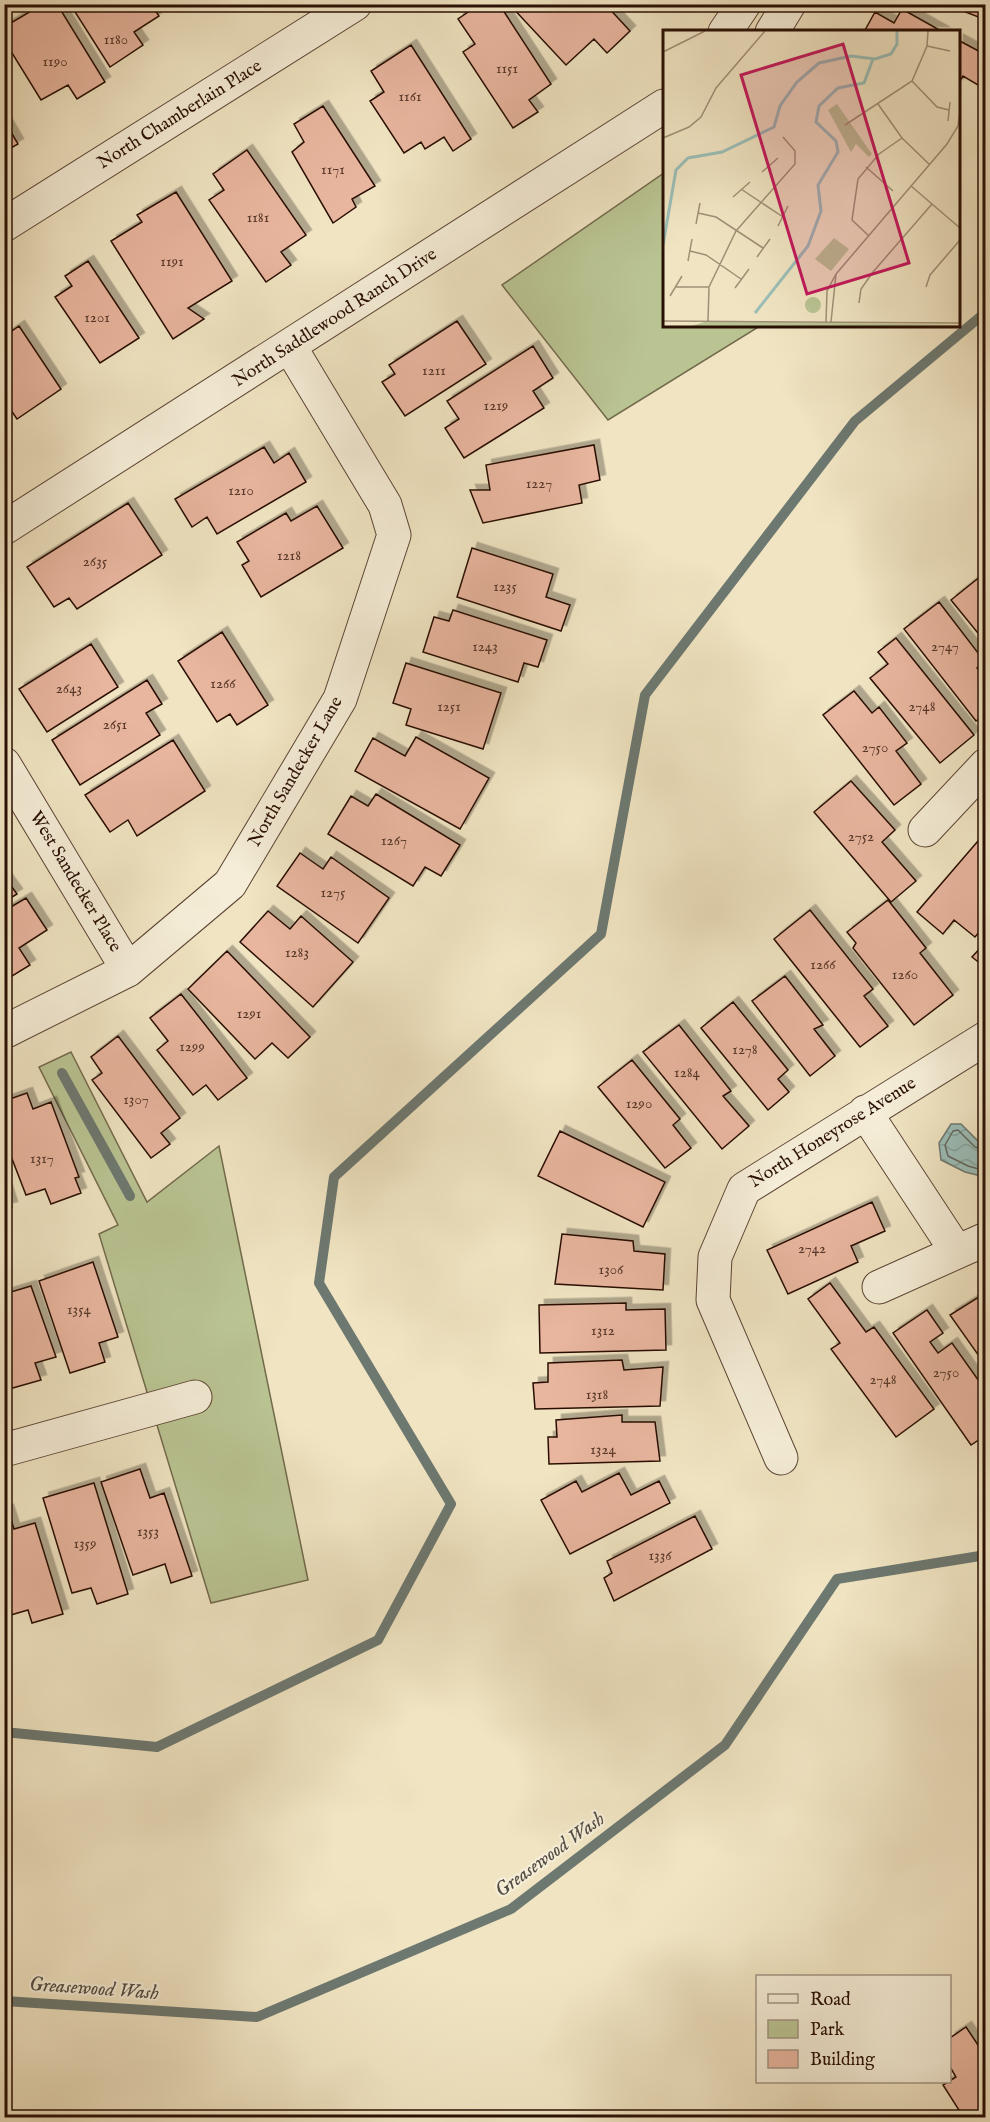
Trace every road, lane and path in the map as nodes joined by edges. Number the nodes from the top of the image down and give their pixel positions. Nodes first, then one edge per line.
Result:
1 (356, 4) edge
2 (744, 4) edge
3 (789, 4) edge
4 (726, 30) edge
5 (773, 30) edge
6 (663, 107) edge
7 (4, 225) edge
8 (290, 347) junction
9 (4, 528) edge
10 (4, 764) edge
11 (986, 765) edge
12 (925, 830) dead end
13 (128, 970) junction
14 (4, 1032) edge
15 (986, 1038) edge
16 (866, 1112) junction
17 (971, 1246) edge
18 (879, 1287) dead end
19 (195, 1397) dead end
20 (4, 1450) edge
21 (781, 1458) dead end

1 - 7 street, North Chamberlain Place
2 - 4 street
3 - 5 street
6 - 8 street, North Saddlewood Ranch Drive
8 - 9 street, North Saddlewood Ranch Drive
8 - 13 street, North Sandecker Lane
10 - 13 street, West Sandecker Place
11 - 12 street
13 - 14 street, North Sandecker Lane
15 - 16 street, North Honeyrose Avenue
16 - 17 street
16 - 21 street, North Honeyrose Avenue
17 - 18 street
19 - 20 street

